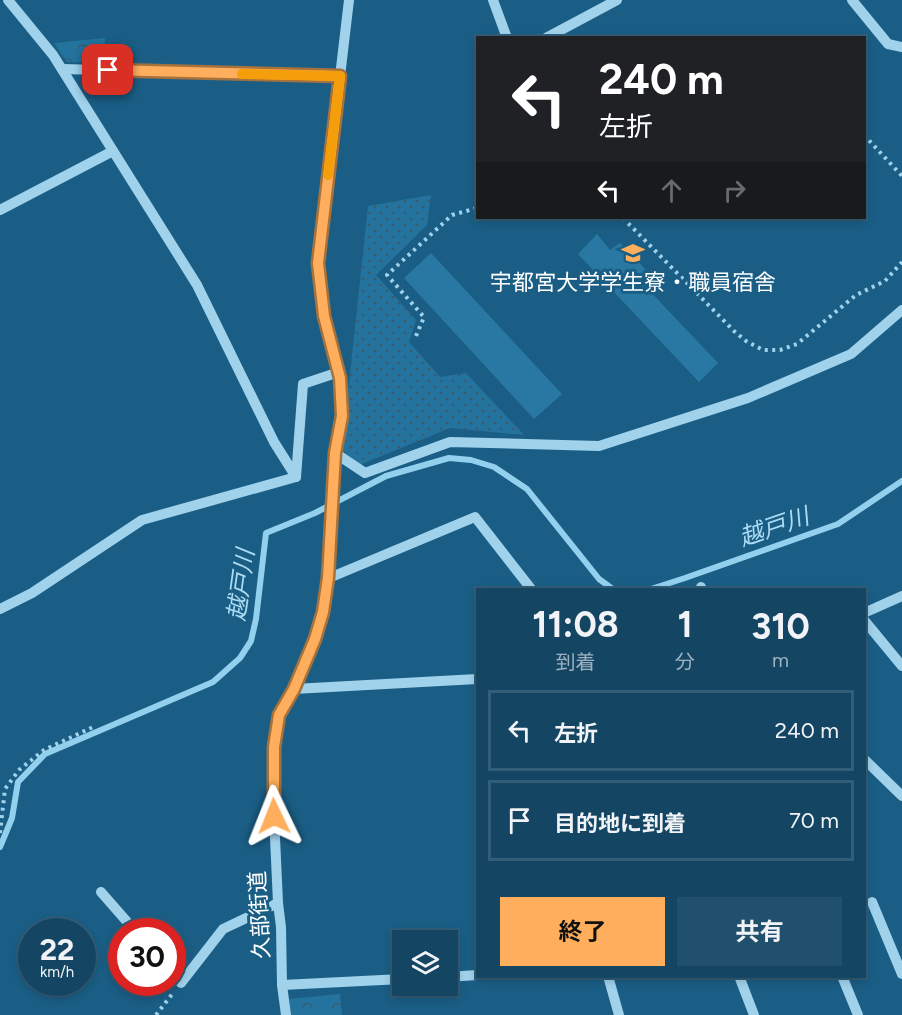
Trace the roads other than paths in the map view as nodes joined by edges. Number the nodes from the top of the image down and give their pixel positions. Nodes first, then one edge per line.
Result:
1 (8, 0) edge
2 (349, 0) edge
3 (492, 0) edge
4 (617, 0) edge
5 (852, 0) edge
6 (506, 36) edge
7 (550, 36) edge
8 (902, 47) edge
9 (62, 69) junction
10 (340, 76) junction
11 (112, 151) junction
12 (0, 210) edge
13 (902, 310) edge
14 (339, 372) junction
15 (335, 453) junction
16 (296, 477) junction
17 (328, 578) junction
18 (530, 588) edge
19 (902, 596) edge
20 (0, 609) edge
21 (866, 612) edge
22 (866, 622) edge
23 (902, 666) edge
24 (476, 679) edge
25 (294, 689) junction
26 (866, 761) edge
27 (902, 796) edge
28 (101, 891) dead end
29 (872, 902) dead end
30 (278, 903) junction
31 (124, 918) edge
32 (902, 974) edge
33 (476, 975) edge
34 (186, 976) edge
35 (458, 976) edge
36 (609, 978) edge
37 (740, 978) edge
38 (844, 978) edge
39 (392, 980) edge
40 (282, 985) junction
41 (286, 1015) edge
42 (619, 1015) edge
43 (754, 1015) edge
44 (858, 1015) edge

1 - 9 street
2 - 10 street, 久部街道
3 - 6 street
4 - 7 street
5 - 8 street
9 - 10 street
9 - 11 street
10 - 14 street, 久部街道
11 - 12 street
11 - 16 street
13 - 15 street
14 - 15 street, 久部街道
14 - 16 street
15 - 17 street, 久部街道
16 - 20 street
17 - 18 street
17 - 25 street, 久部街道
19 - 21 street
22 - 23 street
24 - 25 street
25 - 30 street, 久部街道
26 - 27 street
28 - 31 street
29 - 32 street
30 - 34 street
30 - 40 street, 久部街道
33 - 35 street
36 - 42 street
37 - 43 street
38 - 44 street
39 - 40 street
40 - 41 street, 久部街道

